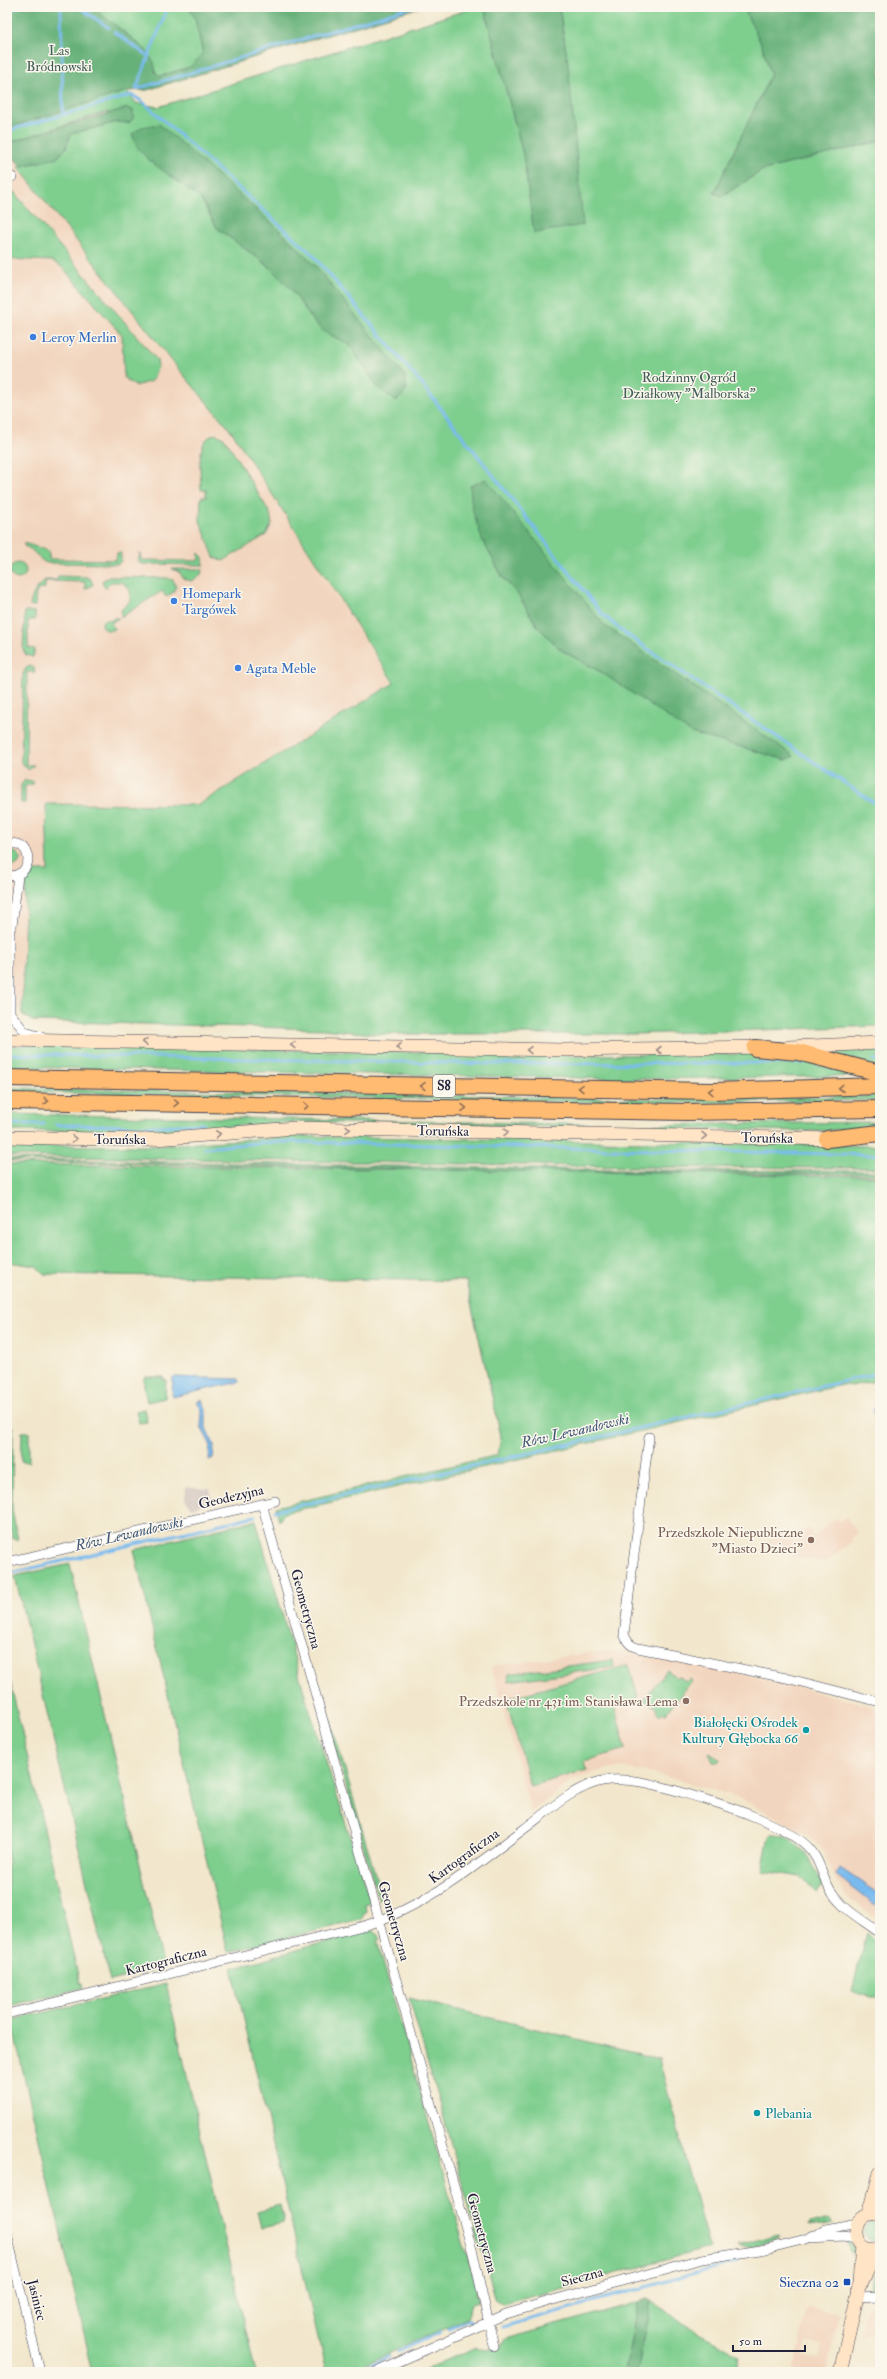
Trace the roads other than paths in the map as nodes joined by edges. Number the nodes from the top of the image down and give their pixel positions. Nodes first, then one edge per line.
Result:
1 (7, 844) edge
2 (7, 875) edge
3 (18, 875) junction
4 (7, 907) edge
5 (10, 934) junction
6 (8, 1015) edge
7 (7, 1040) edge
8 (59, 1040) junction
9 (880, 1043) edge
10 (755, 1048) junction
11 (880, 1073) edge
12 (7, 1078) edge
13 (880, 1086) edge
14 (7, 1101) edge
15 (880, 1109) edge
16 (880, 1133) edge
17 (7, 1138) edge
18 (827, 1139) junction
19 (880, 1140) edge
20 (649, 1437) dead end
21 (275, 1501) dead end
22 (262, 1504) junction
23 (7, 1562) edge
24 (880, 1702) edge
25 (380, 1921) junction
26 (880, 1933) edge
27 (7, 2014) edge
28 (880, 2172) edge
29 (874, 2214) edge
30 (857, 2223) junction
31 (7, 2234) edge
32 (806, 2238) junction
33 (859, 2242) junction
34 (878, 2249) edge
35 (858, 2295) junction
36 (880, 2296) edge
37 (490, 2322) junction
38 (494, 2346) dead end
39 (40, 2372) edge
40 (376, 2372) edge
41 (840, 2372) edge

1 - 3 street
2 - 3 street
3 - 5 street
4 - 5 street
5 - 6 street
6 - 8 street
7 - 8 main road
10 -> 8 main road
9 - 10 main road
10 - 11 highway
13 -> 12 highway, S8
14 -> 15 highway, Toruńska / S8
16 - 18 highway
17 -> 18 main road, Toruńska
18 - 19 main road, Toruńska
20 - 24 street
21 - 22 street, Geodezyjna
22 - 23 street, Geodezyjna
22 - 25 street, Geometryczna
25 - 26 street, Kartograficzna
25 - 27 street, Kartograficzna
25 - 37 street, Geometryczna
28 - 29 main road
29 - 30 main road
30 - 32 street, Sieczna
30 - 33 main road
31 - 39 street, Jasiniec
32 - 33 street, Sieczna
32 - 37 street, Sieczna
33 - 34 main road
33 - 35 main road
34 - 35 main road
35 - 36 street
35 - 41 main road
37 - 38 street, Geometryczna
37 - 40 street, Sieczna

